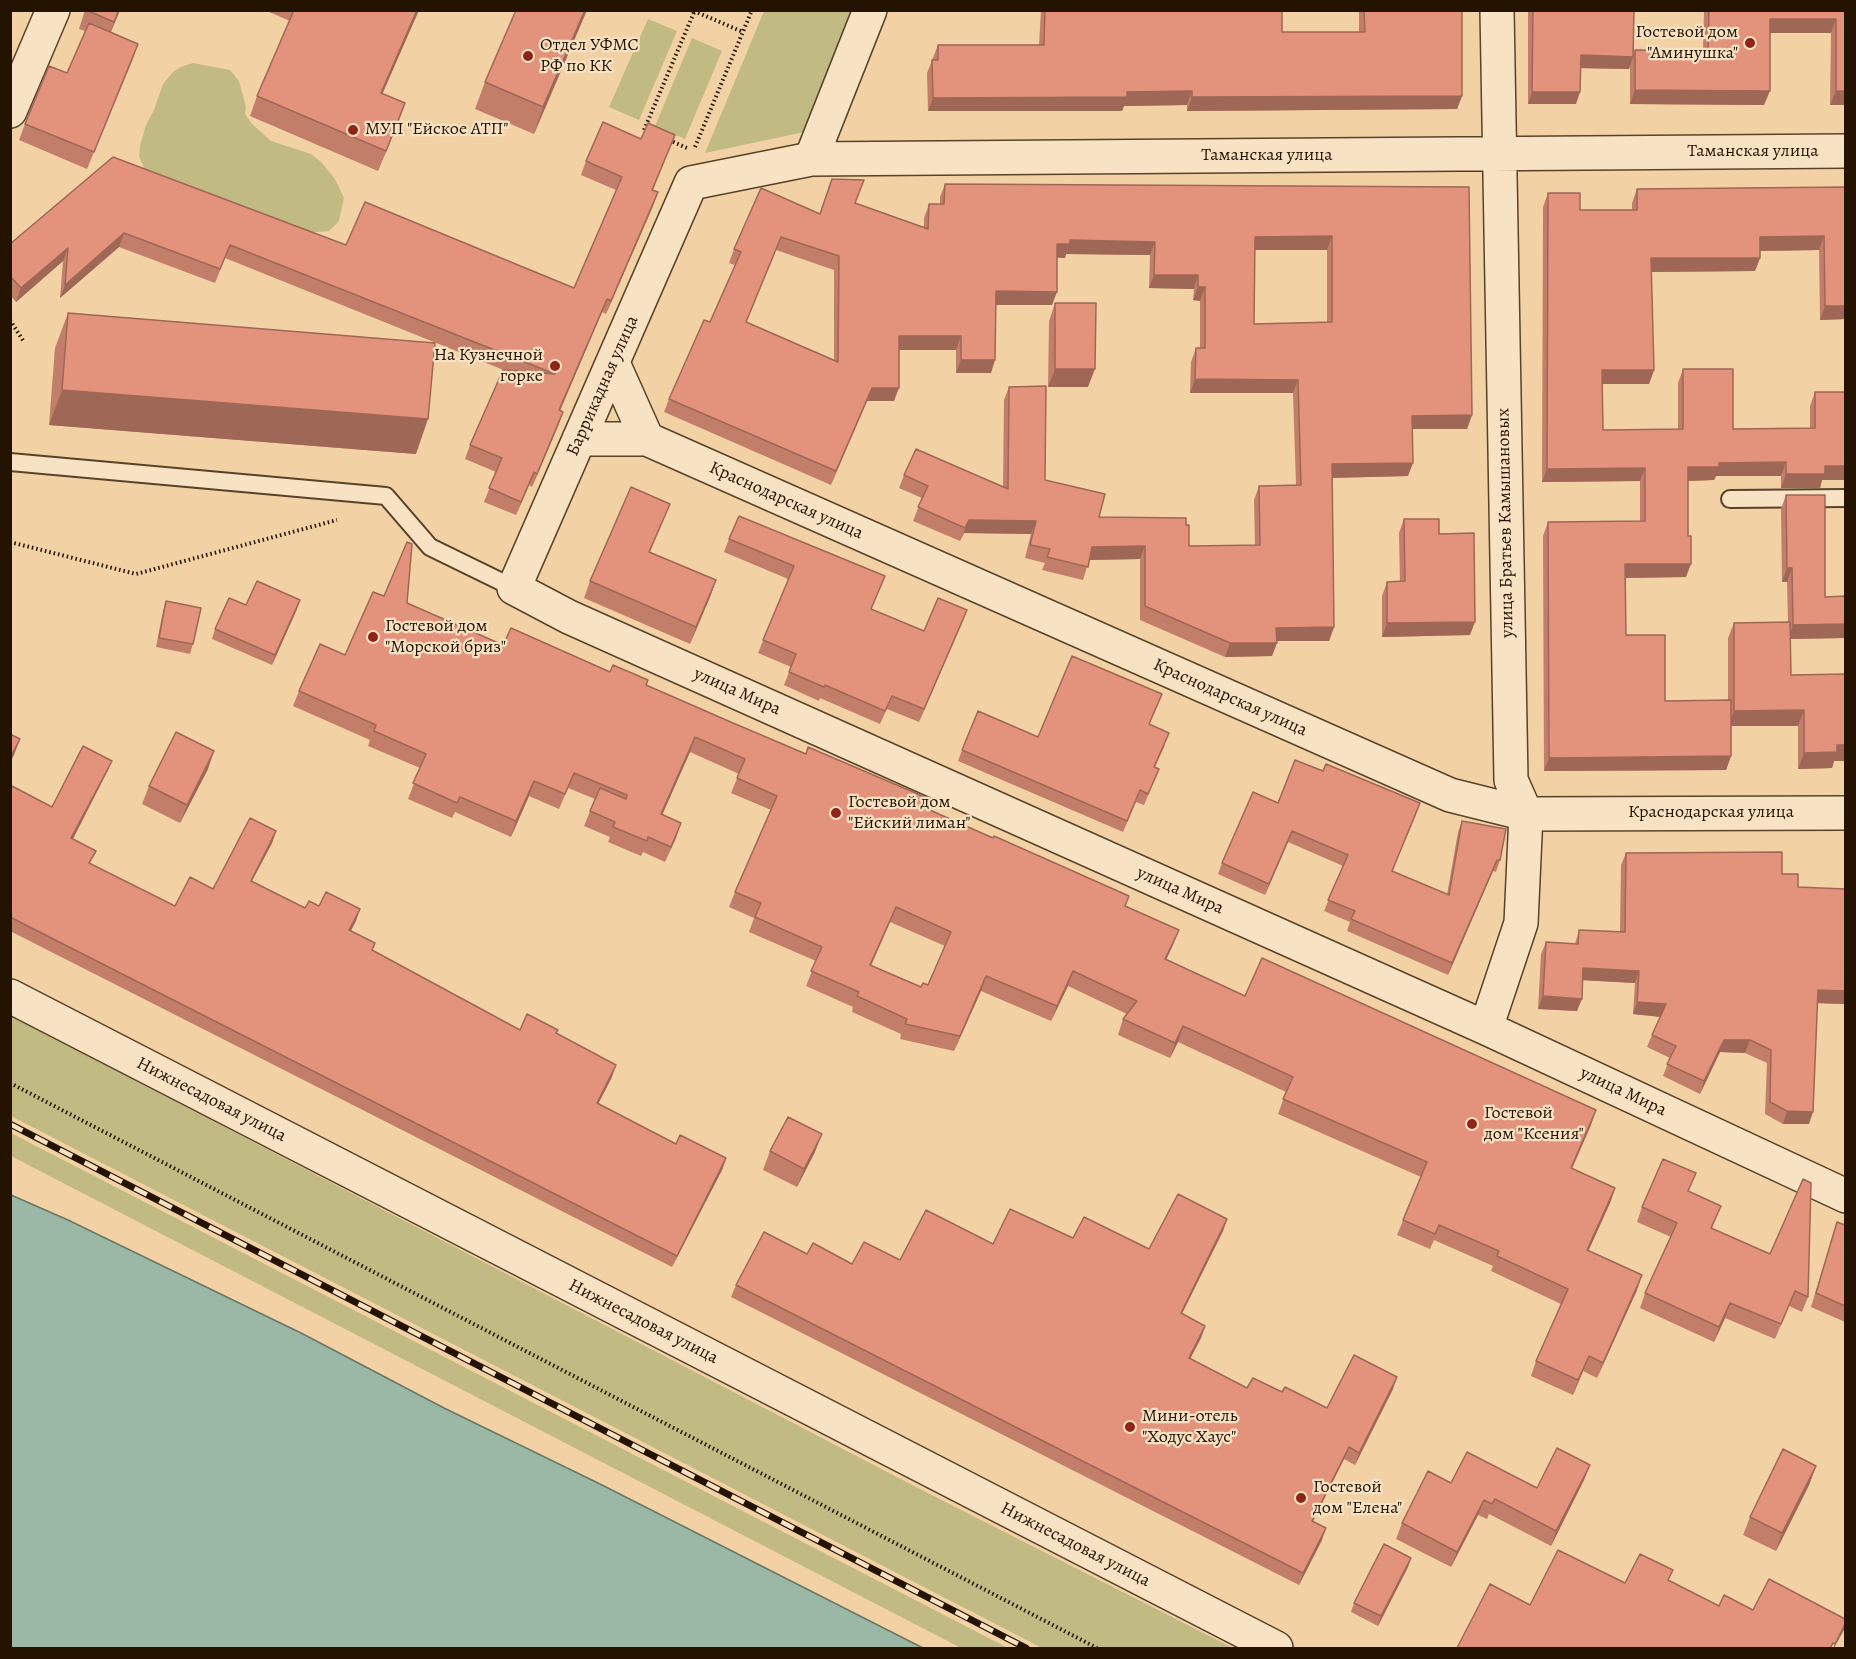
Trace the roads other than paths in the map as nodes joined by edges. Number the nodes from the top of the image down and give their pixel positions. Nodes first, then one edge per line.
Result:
1 (52, 10) edge
2 (870, 10) edge
3 (1497, 10) edge
4 (10, 111) edge
5 (1845, 151) edge
6 (1499, 154) junction
7 (811, 159) junction
8 (691, 183) joint
9 (613, 363) junction
10 (579, 439) junction
11 (647, 439) junction
12 (10, 462) edge
13 (1845, 498) edge
14 (1730, 499) dead end
15 (514, 588) junction
16 (1845, 813) edge
17 (1526, 814) junction
18 (10, 996) edge
19 (1486, 1028) junction
20 (1845, 1196) edge
21 (1276, 1648) edge

1 - 4 street
2 - 7 street
3 - 6 street, улица Братьев Камышановых
5 - 6 street, Таманская улица
6 - 7 street, Таманская улица
6 - 17 street, улица Братьев Камышановых
7 - 8 street, Таманская улица
8 - 9 street, Баррикадная улица
9 - 10 street, Баррикадная улица
9 - 11 street
10 - 11 street, Краснодарская улица
10 - 15 street, Баррикадная улица
11 - 17 street, Краснодарская улица
12 - 15 lane
13 - 14 lane
15 - 19 street, улица Мира
16 - 17 street, Краснодарская улица
17 - 19 street, улица Братьев Камышановых
18 - 21 street, Нижнесадовая улица
19 - 20 street, улица Мира

